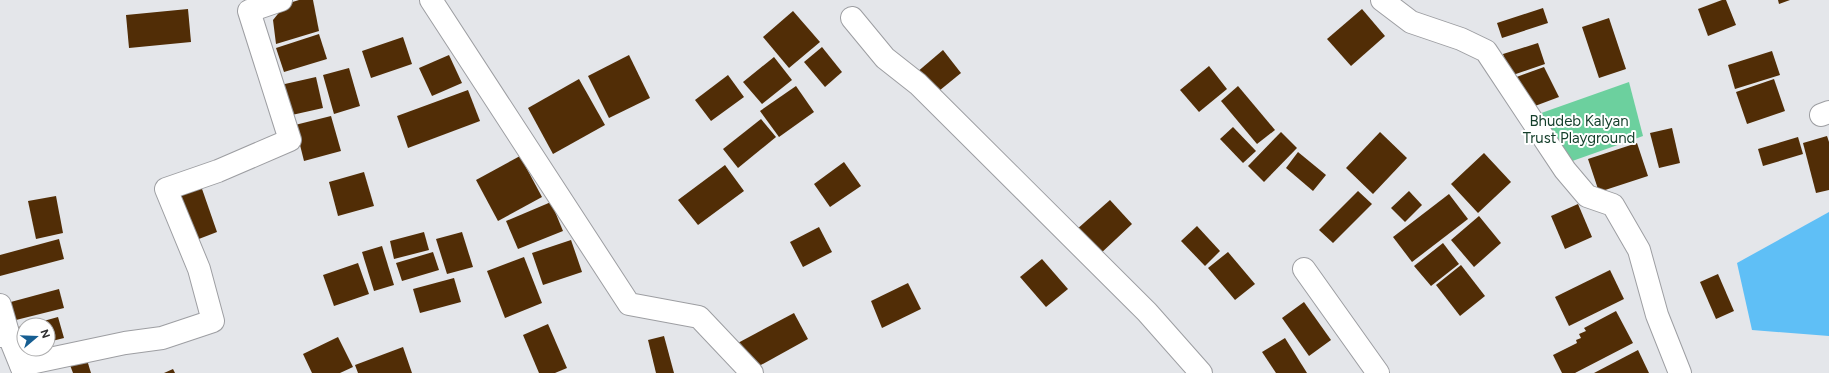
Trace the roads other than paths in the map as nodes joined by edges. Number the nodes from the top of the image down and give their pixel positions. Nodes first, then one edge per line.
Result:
1 (281, 0) edge
2 (431, 0) edge
3 (1382, 0) edge
4 (852, 18) dead end
5 (1304, 269) dead end
6 (0, 305) edge
7 (4, 336) edge
8 (22, 369) edge
9 (752, 373) edge
10 (1202, 373) edge
11 (1378, 373) edge
12 (1680, 373) edge

1 - 8 street
2 - 9 street
3 - 12 street
4 - 10 street
5 - 11 street
6 - 7 street
7 - 8 street

